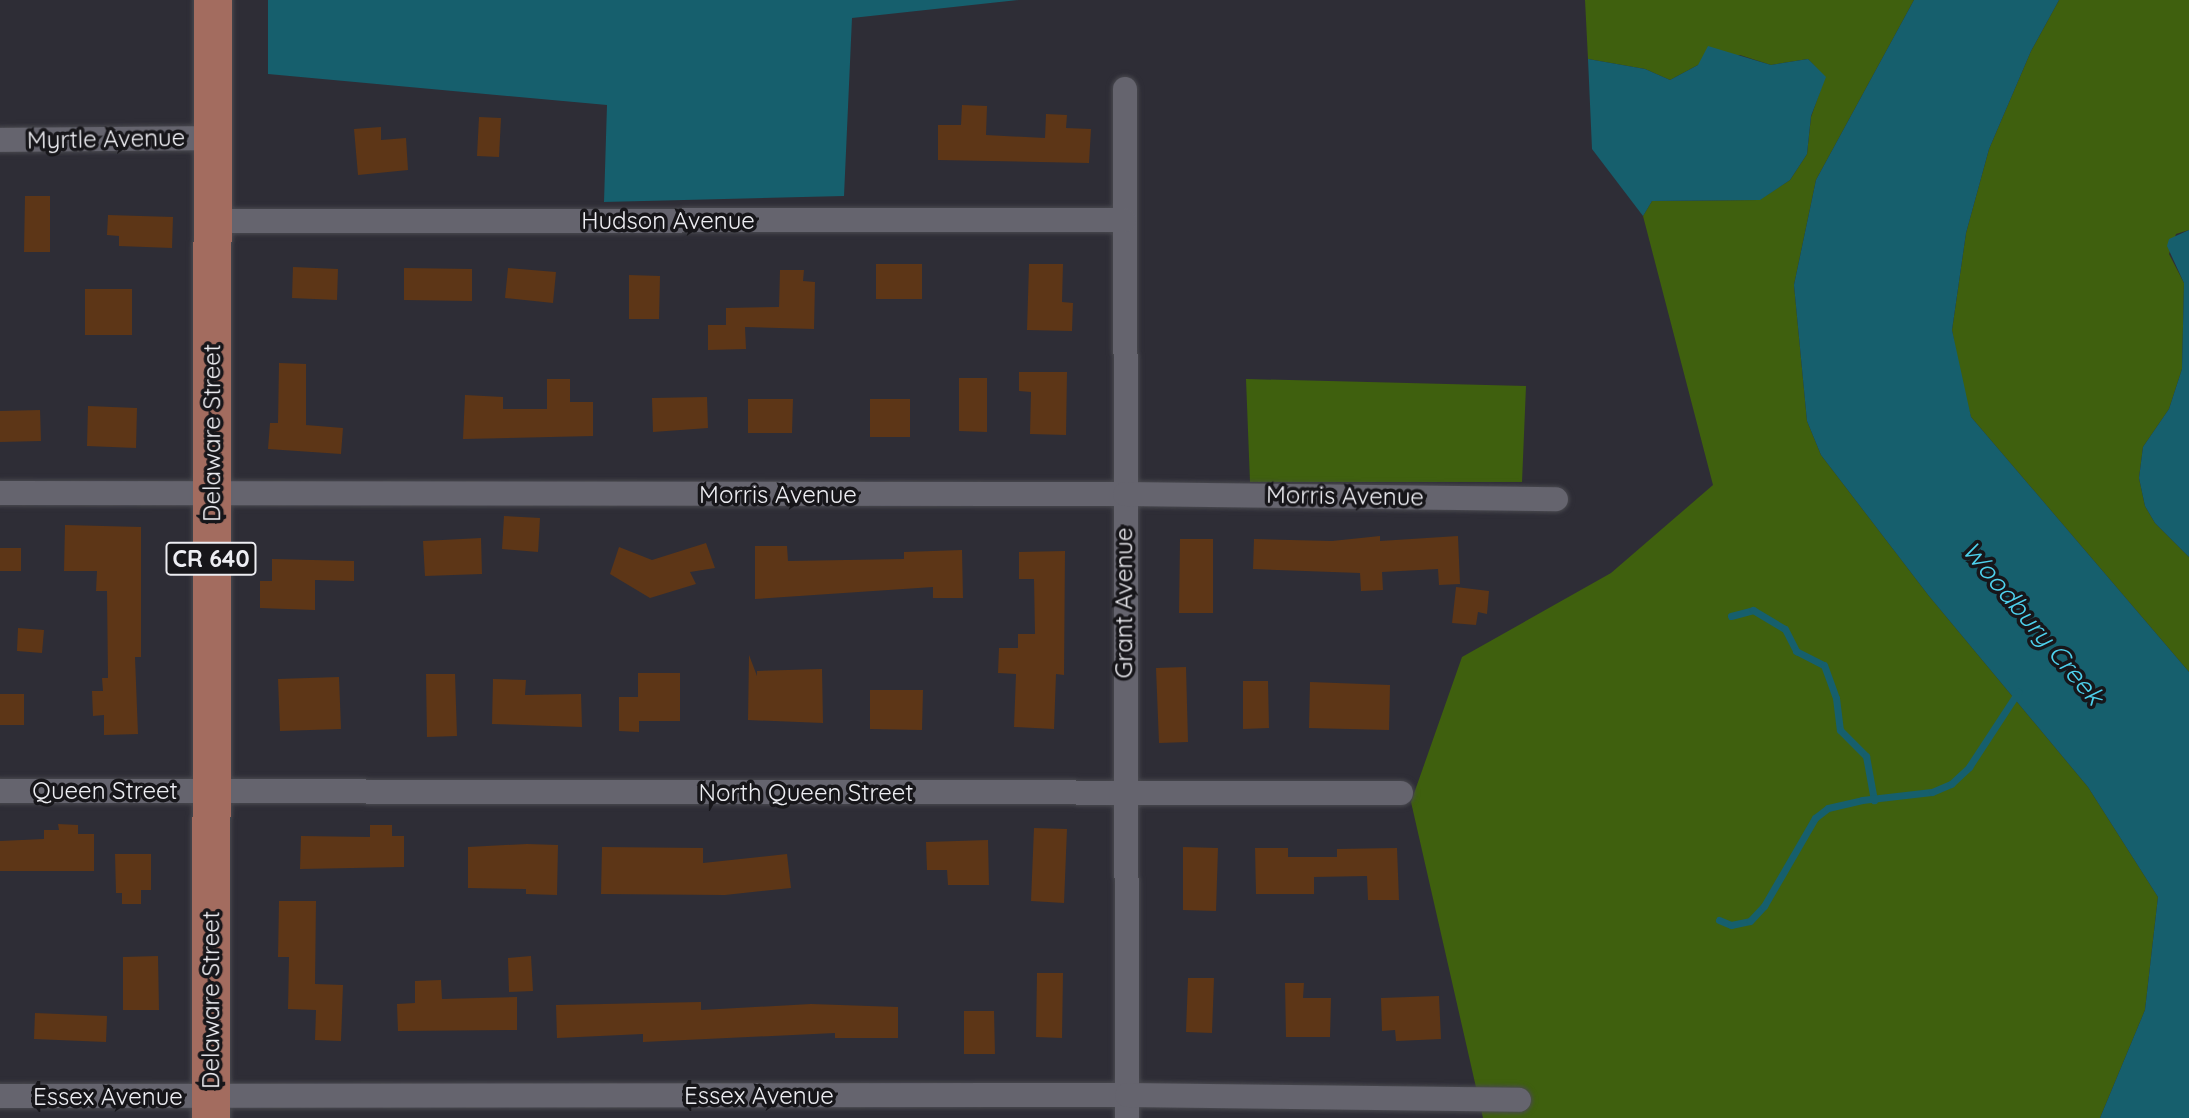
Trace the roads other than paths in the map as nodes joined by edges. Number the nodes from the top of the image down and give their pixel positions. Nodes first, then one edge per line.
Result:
1 (213, 0) edge
2 (1125, 89) dead end
3 (212, 138) junction
4 (0, 140) edge
5 (1124, 220) junction
6 (213, 221) junction
7 (211, 492) junction
8 (0, 493) edge
9 (1125, 494) junction
10 (1556, 499) dead end
11 (0, 791) edge
12 (211, 791) junction
13 (1402, 793) dead end
14 (1123, 794) junction
15 (0, 1096) edge
16 (1519, 1100) dead end
17 (1127, 1106) edge
18 (211, 1108) edge

1 - 3 main road, Delaware Street / CR 640
2 - 5 street, Grant Avenue
3 - 4 street, Myrtle Avenue
3 - 6 main road, Delaware Street / CR 640
5 - 6 street, Hudson Avenue
5 - 9 street, Grant Avenue
6 - 7 main road, Delaware Street / CR 640
7 - 8 street, Morris Avenue
7 - 9 street, Morris Avenue
7 - 12 main road, Delaware Street / CR 640
9 - 10 street, Morris Avenue
9 - 14 street, Grant Avenue
11 - 12 street, Queen Street
12 - 14 street, North Queen Street
12 - 18 main road, Delaware Street / CR 640
13 - 14 street, North Queen Street
14 - 17 street, Grant Avenue
15 - 18 street, Essex Avenue
16 - 17 street, Essex Avenue
17 - 18 street, Essex Avenue

